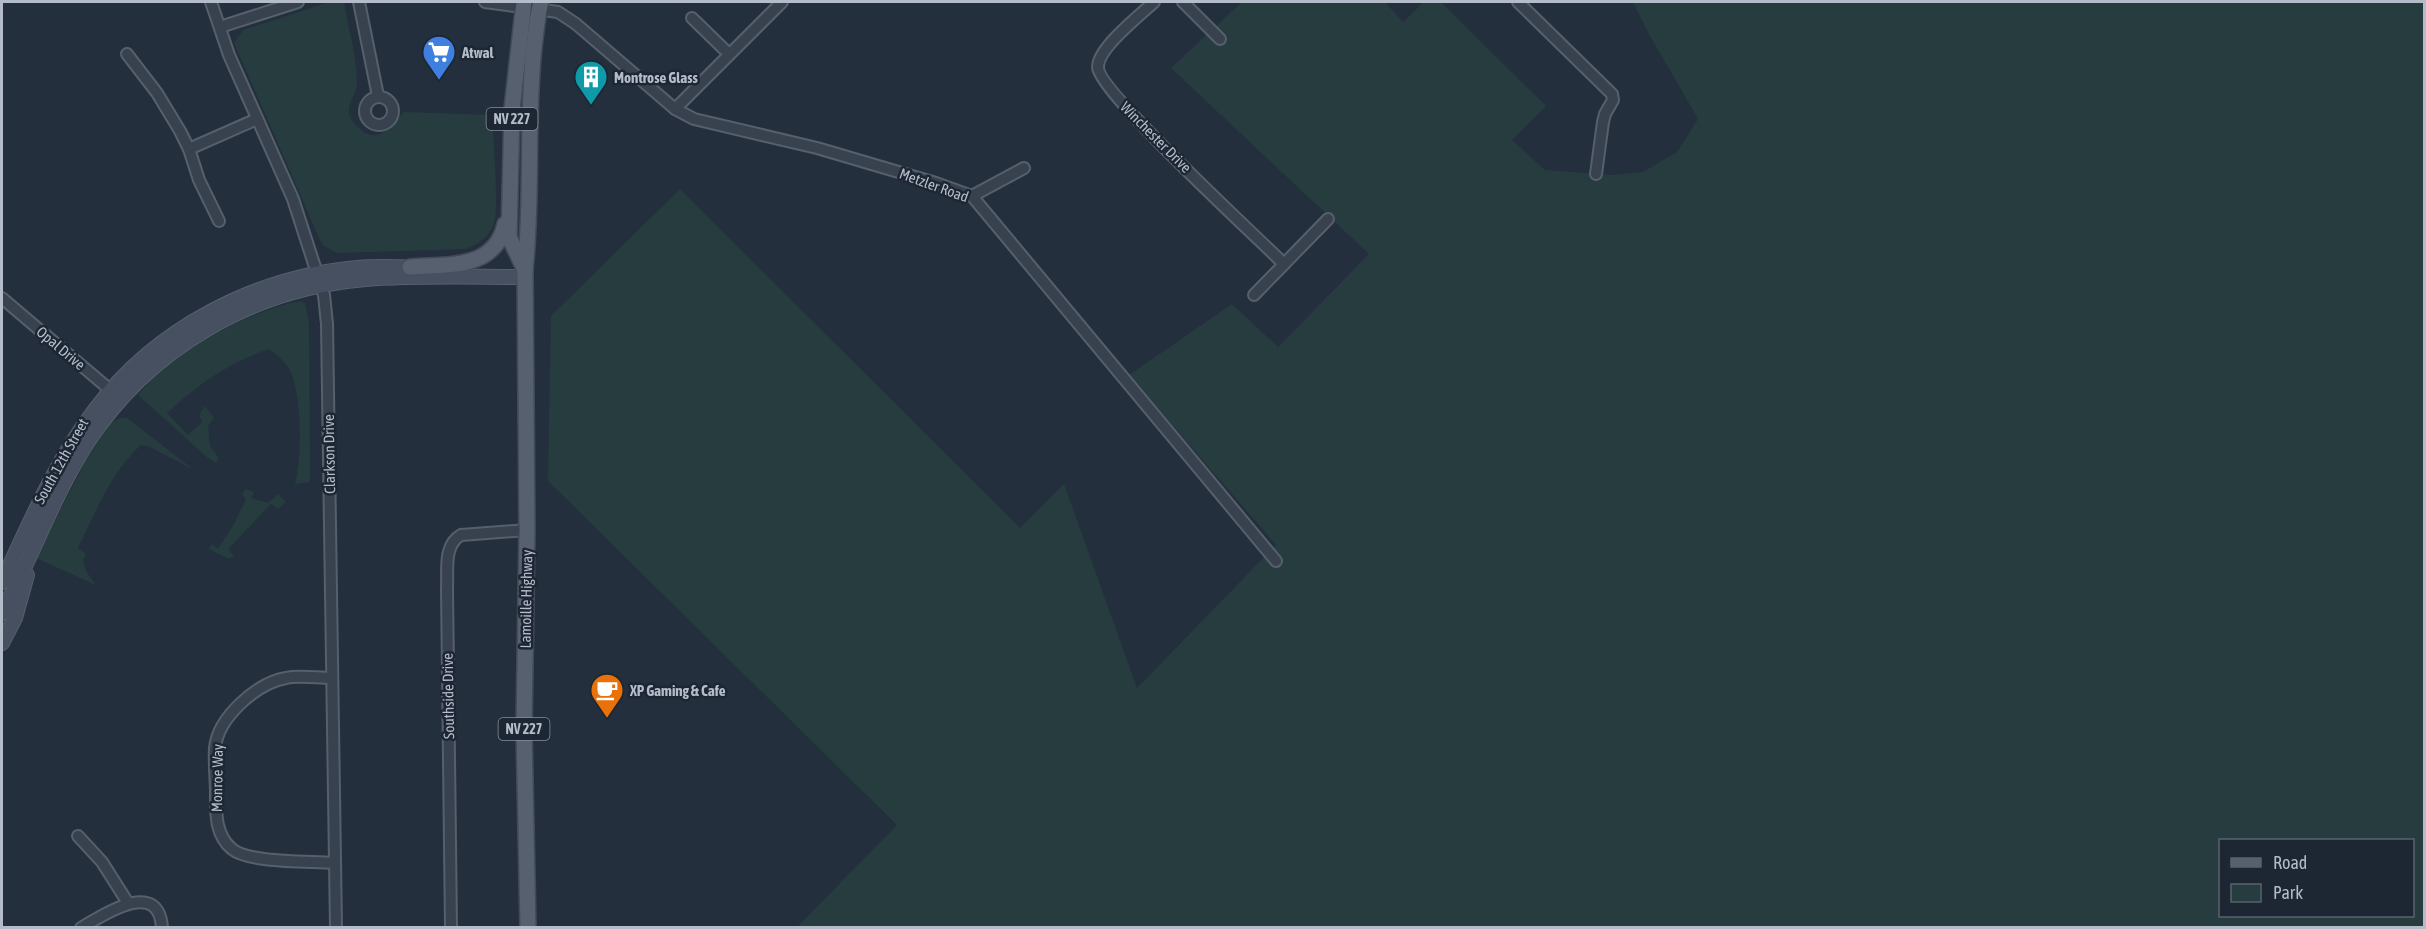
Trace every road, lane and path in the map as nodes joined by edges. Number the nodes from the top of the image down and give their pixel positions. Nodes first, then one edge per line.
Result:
1 (211, 2) edge
2 (298, 2) edge
3 (359, 2) edge
4 (485, 2) edge
5 (782, 2) edge
6 (1154, 2) edge
7 (1183, 2) edge
8 (1518, 2) edge
9 (523, 4) edge
10 (540, 6) edge
11 (692, 18) dead end
12 (220, 27) junction
13 (1220, 39) dead end
14 (127, 54) dead end
15 (729, 54) junction
16 (378, 96) dead end
17 (675, 109) junction
18 (257, 119) junction
19 (189, 149) junction
20 (512, 164) junction
21 (1024, 168) dead end
22 (1596, 174) dead end
23 (972, 196) junction
24 (1328, 219) dead end
25 (219, 221) dead end
26 (1284, 264) junction
27 (410, 267) junction
28 (525, 274) junction
29 (318, 280) junction
30 (1254, 295) dead end
31 (2, 298) edge
32 (115, 394) junction
33 (526, 530) junction
34 (26, 561) junction
35 (1276, 561) dead end
36 (2, 582) edge
37 (2, 613) edge
38 (2, 643) edge
39 (331, 678) junction
40 (78, 836) dead end
41 (334, 862) junction
42 (128, 903) junction
43 (81, 927) edge
44 (162, 927) edge
45 (336, 927) edge
46 (451, 927) edge
47 (528, 927) edge

1 - 12 street, Clarkson Drive
2 - 12 street
3 - 16 street
4 - 9 street, Metzler Road
5 - 15 street
6 - 26 street, Winchester Drive
7 - 13 street
8 - 22 street
9 - 10 street, Metzler Road
9 - 20 main road, Lamoille Highway / NV 227
10 - 17 street, Metzler Road
10 - 28 main road, Lamoille Highway / NV 227
11 - 15 street
12 - 18 street, Clarkson Drive
14 - 19 street
15 - 17 street
17 - 23 street, Metzler Road
18 - 19 street
18 - 29 street, Clarkson Drive
19 - 25 street
20 - 27 main road
20 - 28 main road, Lamoille Highway / NV 227
21 - 23 street
23 - 35 street, Metzler Road
24 - 26 street
26 - 30 street
27 - 28 main road, South 12th Street
27 - 29 main road, South 12th Street
28 - 29 main road, South 12th Street
28 - 33 main road, Lamoille Highway / NV 227
29 - 32 main road, South 12th Street
29 - 39 street, Clarkson Drive
31 - 32 street, Opal Drive
32 - 34 main road, South 12th Street
32 - 36 main road, South 12th Street
33 - 46 street, Southside Drive
33 - 47 main road, Lamoille Highway / NV 227
34 - 37 main road, South 12th Street
34 - 38 main road
39 - 41 street, Clarkson Drive
39 - 41 street, Monroe Way
40 - 42 street
41 - 45 street, Clarkson Drive
42 - 43 street
42 - 44 street

